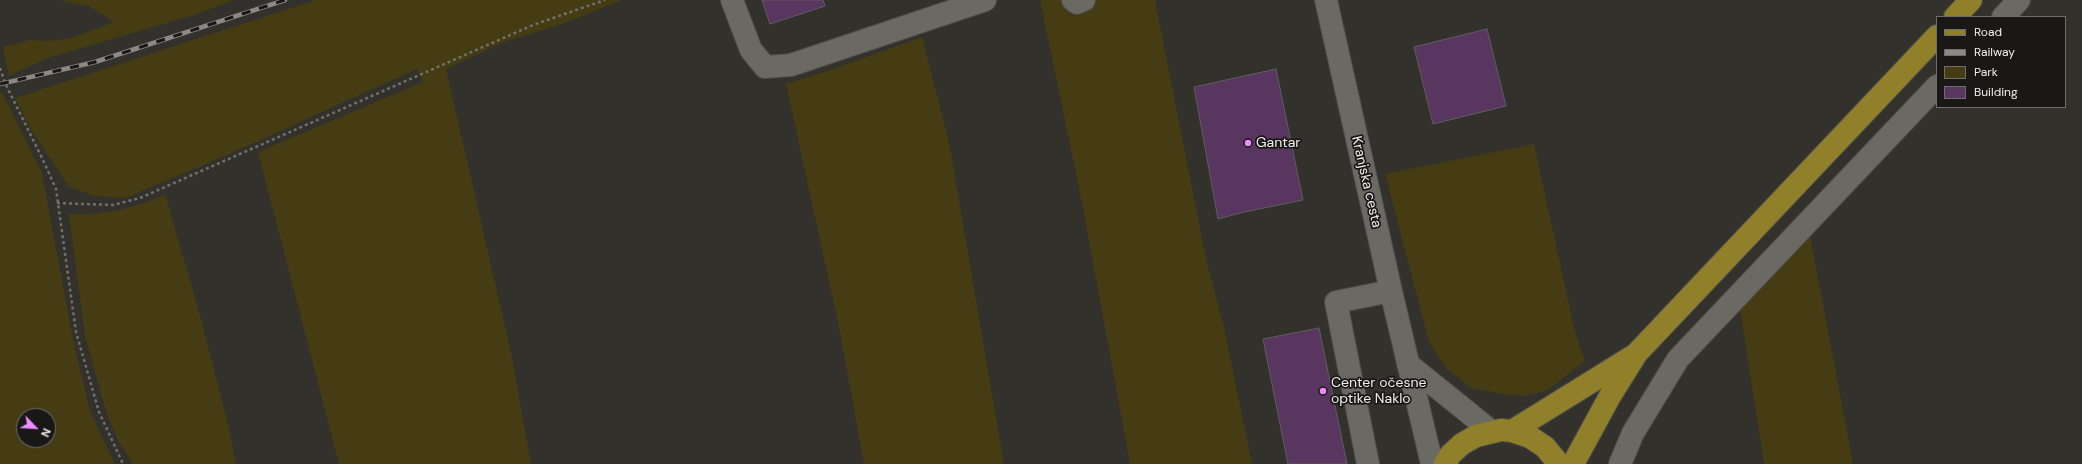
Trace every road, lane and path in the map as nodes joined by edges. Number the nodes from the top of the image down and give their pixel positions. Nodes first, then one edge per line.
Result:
1 (605, 0) edge
2 (732, 0) edge
3 (985, 0) edge
4 (1073, 0) edge
5 (1084, 0) edge
6 (1326, 0) edge
7 (1971, 0) edge
8 (2019, 0) edge
9 (1956, 16) edge
10 (2003, 16) edge
11 (1936, 37) edge
12 (0, 68) edge
13 (1936, 87) edge
14 (57, 204) junction
15 (1391, 291) junction
16 (1637, 353) junction
17 (1408, 364) junction
18 (1501, 431) junction
19 (123, 464) edge
20 (1368, 464) edge
21 (1432, 464) edge
22 (1445, 464) edge
23 (1559, 464) edge
24 (1574, 464) edge
25 (1620, 464) edge

1 - 14 path
2 - 3 street
4 - 5 street
6 - 15 street, Kranjska cesta
7 - 9 main road
8 - 10 street
11 - 16 main road
12 - 14 path
13 - 25 street
14 - 19 path
15 - 17 street, Kranjska cesta
15 - 20 street
16 - 18 main road
16 - 24 main road
17 - 18 street
17 - 21 street, Kranjska cesta
18 - 22 main road
18 - 23 main road

